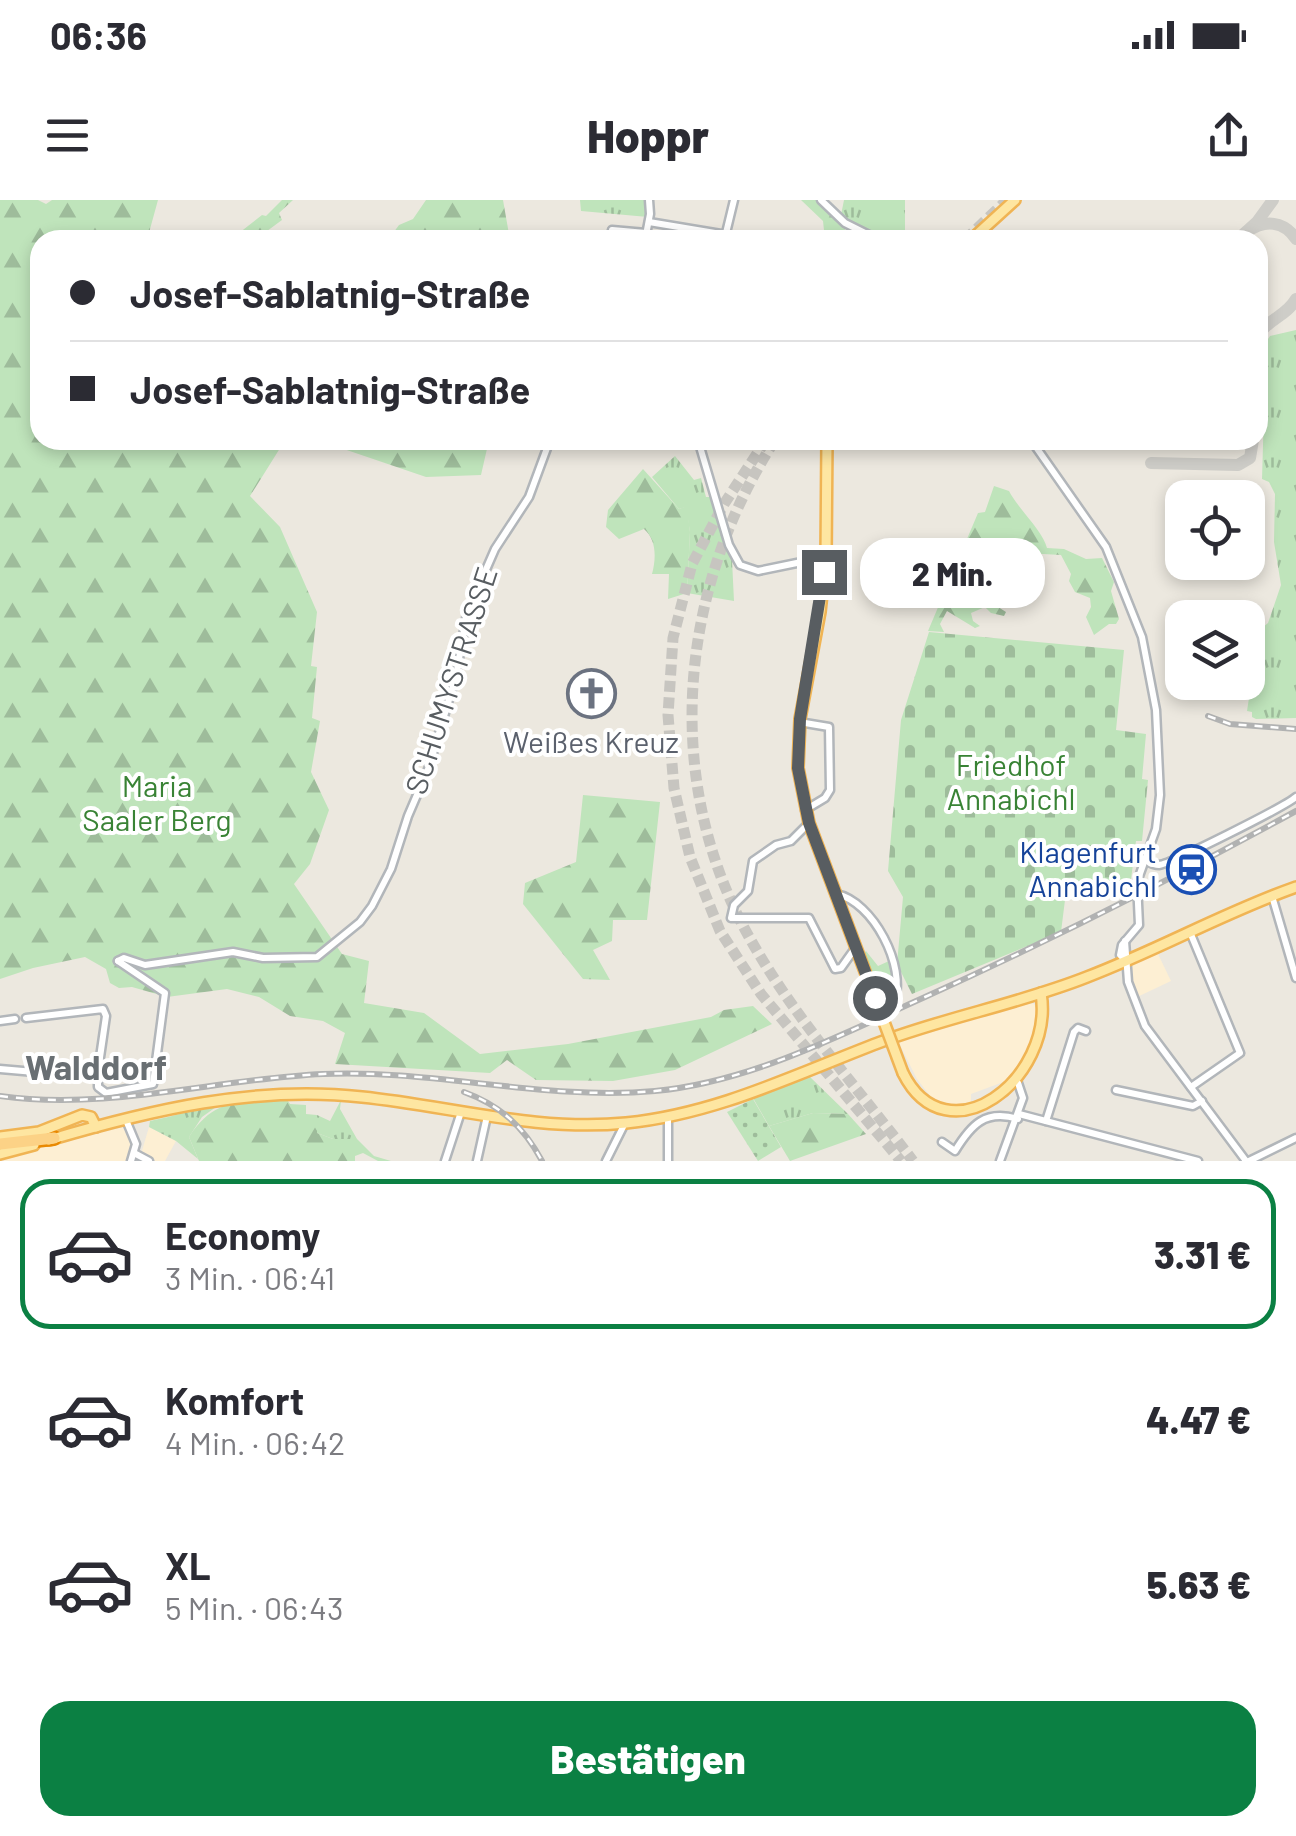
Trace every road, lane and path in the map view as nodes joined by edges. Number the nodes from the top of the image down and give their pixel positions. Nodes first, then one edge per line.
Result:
1 (648, 200) edge
2 (734, 200) edge
3 (820, 200) edge
4 (1015, 200) edge
5 (650, 222) junction
6 (648, 230) edge
7 (708, 230) edge
8 (727, 230) edge
9 (859, 230) edge
10 (982, 230) edge
11 (546, 450) edge
12 (701, 450) edge
13 (827, 450) edge
14 (1038, 450) edge
15 (826, 557) junction
16 (800, 722) junction
17 (1296, 797) edge
18 (806, 810) junction
19 (809, 823) junction
20 (1144, 859) junction
21 (1296, 887) edge
22 (836, 894) junction
23 (1272, 896) junction
24 (1190, 931) junction
25 (856, 947) junction
26 (1125, 960) junction
27 (1296, 978) edge
28 (1041, 992) junction
29 (872, 1011) dead end
30 (26, 1018) dead end
31 (14, 1019) dead end
32 (0, 1021) edge
33 (1086, 1032) dead end
34 (0, 1068) edge
35 (98, 1071) junction
36 (1018, 1083) junction
37 (1191, 1087) junction
38 (1116, 1090) dead end
39 (1202, 1102) junction
40 (461, 1112) junction
41 (487, 1116) junction
42 (1018, 1116) junction
43 (668, 1117) junction
44 (126, 1120) junction
45 (1046, 1120) junction
46 (625, 1123) junction
47 (96, 1127) junction
48 (54, 1138) junction
49 (1296, 1138) edge
50 (0, 1141) edge
51 (942, 1142) dead end
52 (0, 1154) edge
53 (133, 1157) edge
54 (149, 1161) edge
55 (445, 1161) edge
56 (478, 1161) edge
57 (606, 1161) edge
58 (668, 1161) edge
59 (1000, 1161) edge
60 (1198, 1161) edge
61 (1248, 1161) edge

1 - 5 street
2 - 8 street
3 - 9 street
4 - 10 main road
5 - 6 street
5 - 7 street
11 - 35 street, SCHUMYSTRASSE
12 - 15 street
13 - 15 main road
14 - 20 street
15 - 16 main road
16 - 18 main road
16 - 18 street
17 - 20 street
18 - 19 main road
19 - 22 main road
19 - 25 street
20 - 26 street
21 - 23 main road
22 - 25 main road
22 - 29 street
23 - 24 main road
23 - 27 street
24 - 26 main road
24 - 37 street
25 - 36 main road, bridge
26 - 28 main road
26 - 37 street
28 - 36 main road
28 - 43 main road
30 - 35 street
31 - 32 street
33 - 45 street
34 - 35 street
36 - 42 street
37 - 39 street
38 - 39 street
39 - 61 street
40 - 41 main road
40 - 44 main road
40 - 55 street
41 - 46 main road
41 - 56 street
42 - 45 street
42 - 51 street
42 - 59 street
43 - 46 main road
43 - 58 street
44 - 47 main road
44 - 53 street
45 - 60 street
46 - 57 street
47 - 48 main road
47 - 50 main road
48 - 50 highway
48 - 52 main road
49 - 61 street
53 - 54 street

